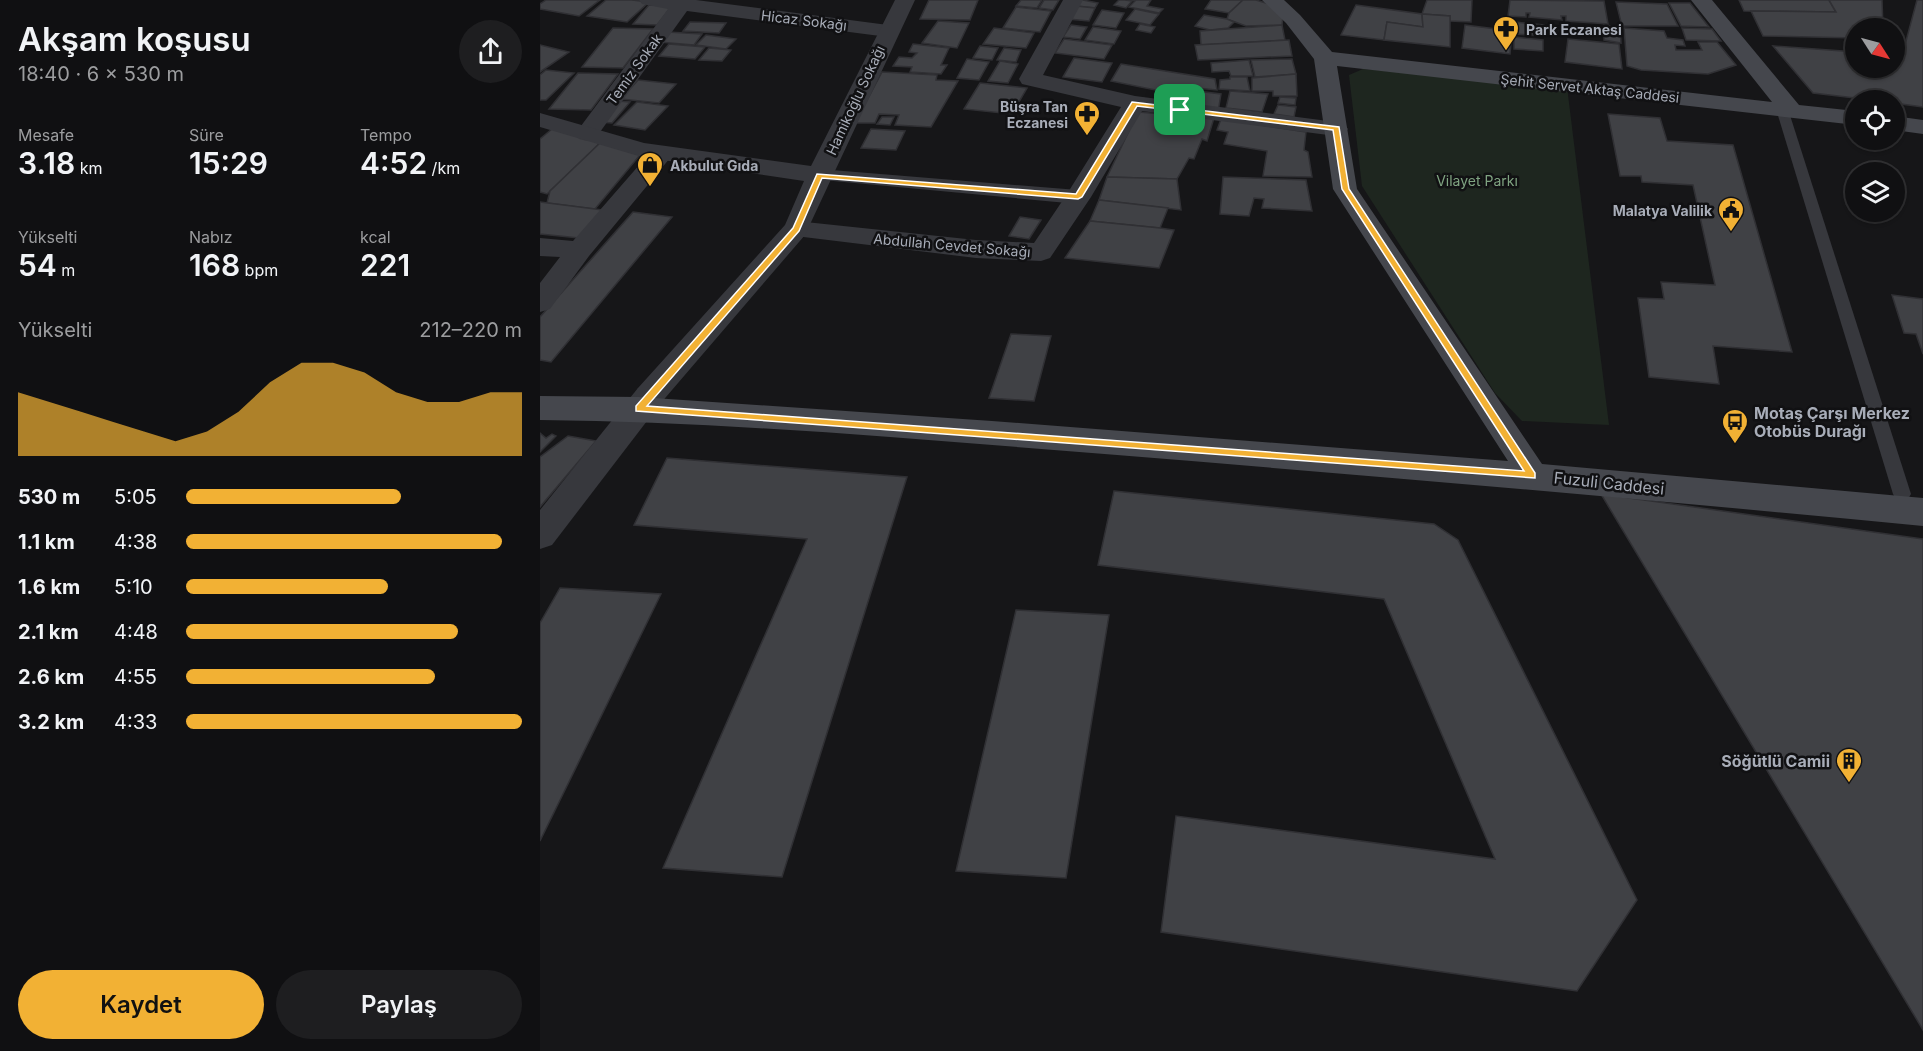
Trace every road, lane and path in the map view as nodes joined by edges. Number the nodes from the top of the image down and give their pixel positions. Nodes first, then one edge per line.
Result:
1 (649, 0) edge
2 (905, 0) edge
3 (1073, 0) edge
4 (1272, 0) edge
5 (1701, 0) edge
6 (682, 4) junction
7 (888, 31) junction
8 (1325, 58) junction
9 (1135, 103) junction
10 (1786, 110) junction
11 (1845, 117) edge
12 (540, 120) edge
13 (1905, 125) edge
14 (1923, 127) edge
15 (1336, 129) junction
16 (587, 134) junction
17 (662, 153) junction
18 (819, 175) junction
19 (1078, 197) junction
20 (796, 229) junction
21 (540, 247) edge
22 (580, 250) junction
23 (540, 302) edge
24 (540, 392) edge
25 (644, 402) junction
26 (540, 408) edge
27 (1529, 468) junction
28 (1916, 501) edge
29 (540, 535) edge

1 - 6 street, Hicaz Sokağı
2 - 7 street, Hamikoğlu Sokağı
3 - 9 street
4 - 8 main road
5 - 10 main road
6 - 7 street, Hicaz Sokağı
6 - 16 street, Temiz Sokak
7 - 18 street, Hamikoğlu Sokağı
8 - 10 main road, Şehit Servet Aktaş Caddesi
8 - 15 main road
9 - 15 street
9 - 19 street, Abdullah Cevdet Sokağı
10 - 11 main road, Şehit Servet Aktaş Caddesi
10 - 28 lane
12 - 16 street
13 - 14 main road
15 - 27 main road
16 - 17 street
17 - 18 street
17 - 22 street
18 - 19 street
18 - 20 street, Hamikoğlu Sokağı
19 - 20 street, Abdullah Cevdet Sokağı
20 - 25 street, Hamikoğlu Sokağı
21 - 22 street
22 - 23 street
24 - 25 main road, Fuzuli Caddesi
25 - 26 main road, Fuzuli Caddesi
25 - 27 main road, Fuzuli Caddesi
25 - 29 street, Hamikoğlu Sokağı
27 - 28 main road, Fuzuli Caddesi

